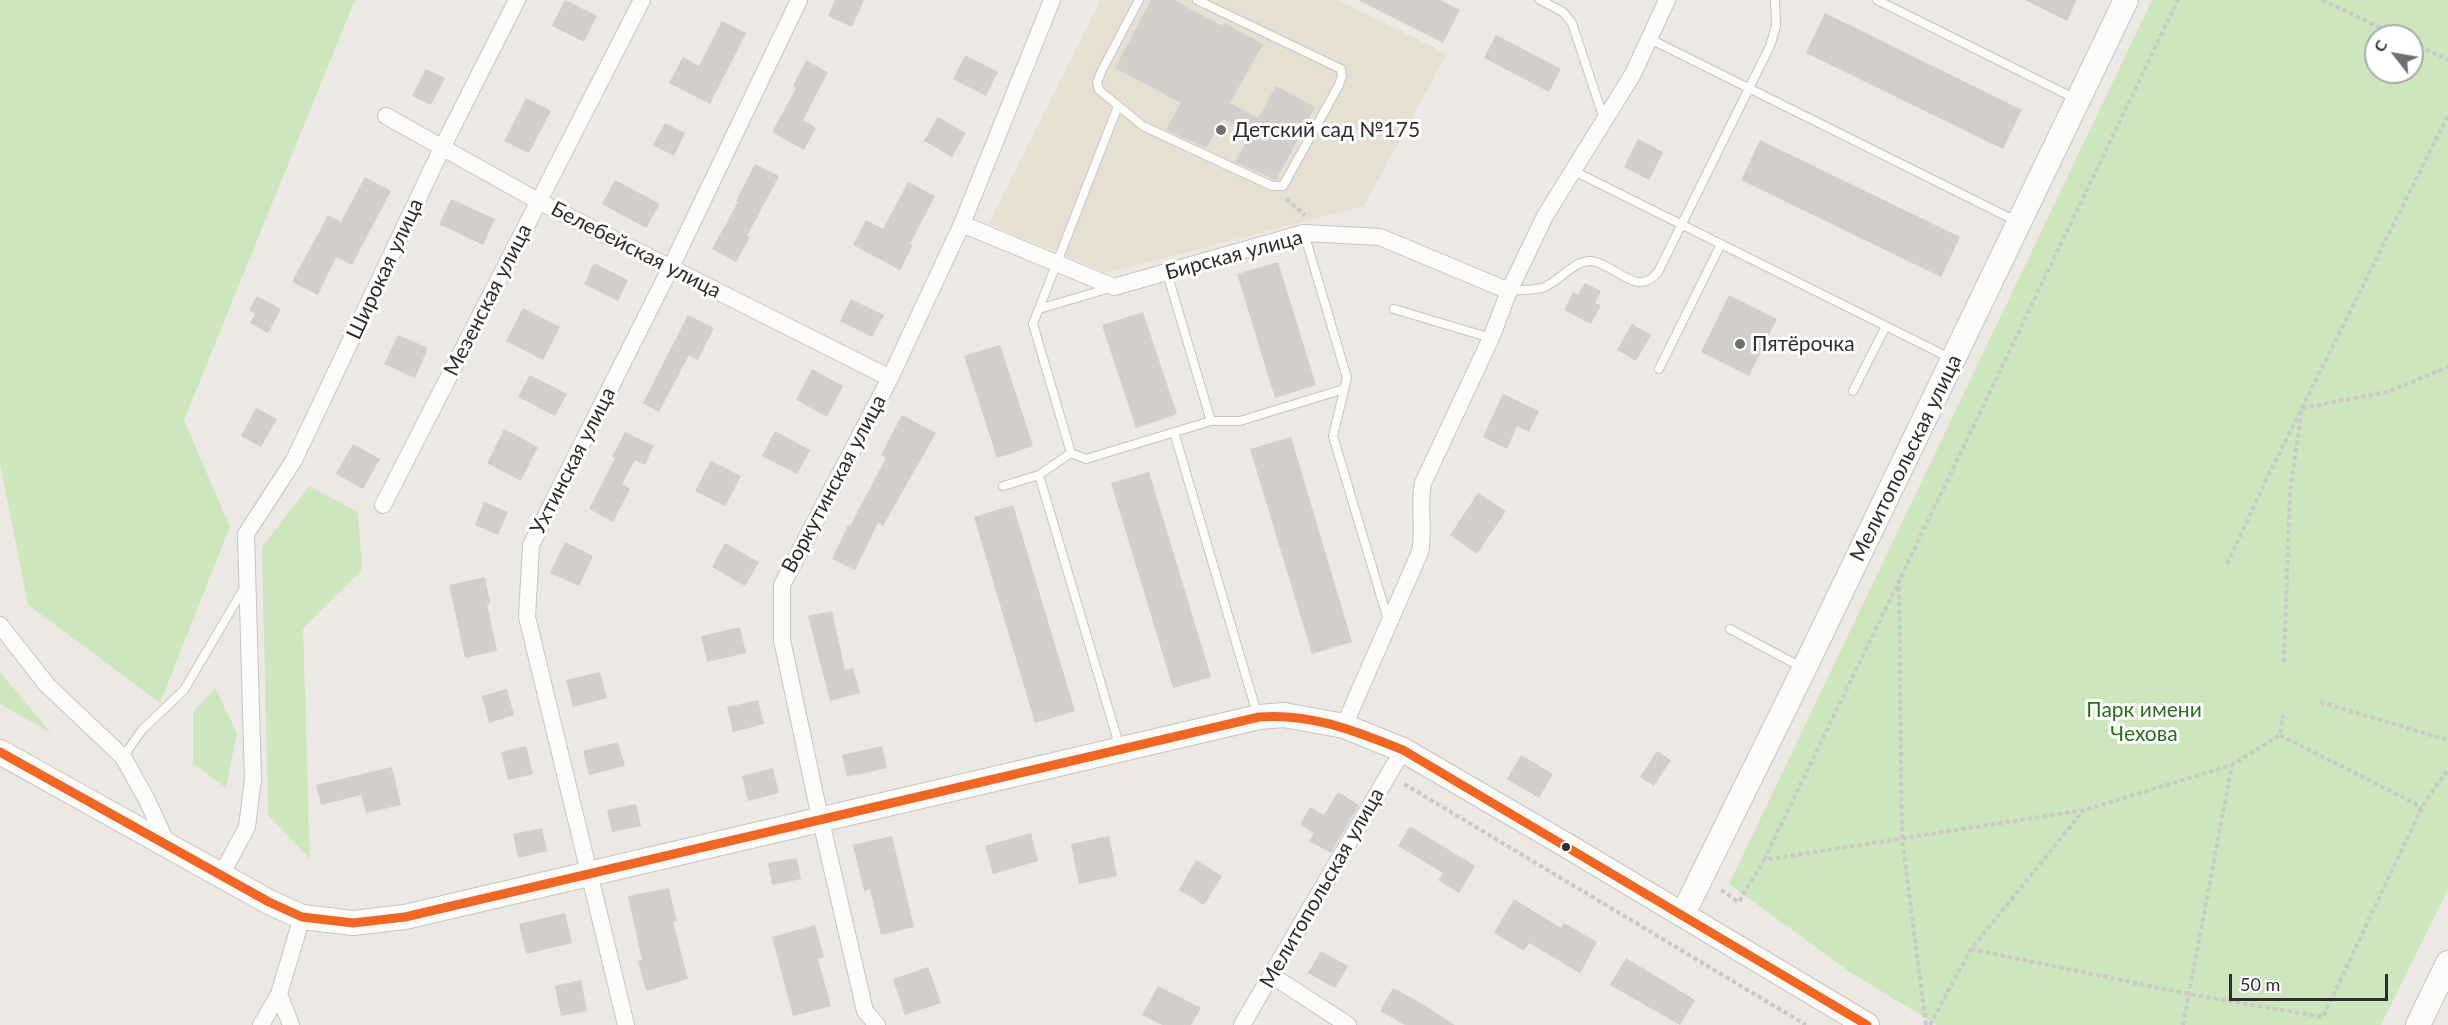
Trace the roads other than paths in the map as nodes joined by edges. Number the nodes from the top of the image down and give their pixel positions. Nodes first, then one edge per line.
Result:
1 (517, 0) edge
2 (642, 0) edge
3 (799, 0) edge
4 (1052, 0) edge
5 (1139, 0) edge
6 (1197, 0) edge
7 (1540, 0) edge
8 (1667, 0) edge
9 (1775, 0) edge
10 (1877, 0) edge
11 (2127, 0) edge
12 (1650, 39) junction
13 (1749, 88) junction
14 (2078, 100) junction
15 (1118, 106) junction
16 (386, 116) dead end
17 (1605, 122) junction
18 (442, 148) junction
19 (1574, 171) junction
20 (538, 201) junction
21 (2019, 222) junction
22 (1681, 224) junction
23 (962, 225) junction
24 (1305, 227) junction
25 (1721, 244) junction
26 (1057, 264) junction
27 (671, 267) junction
28 (1167, 273) junction
29 (1114, 287) junction
30 (1509, 291) junction
31 (1039, 309) junction
32 (1394, 309) dead end
33 (1886, 326) junction
34 (1491, 338) junction
35 (1953, 359) junction
36 (1659, 369) dead end
37 (890, 378) junction
38 (1344, 389) junction
39 (1853, 390) dead end
40 (1211, 421) junction
41 (1174, 432) junction
42 (1071, 453) junction
43 (1039, 475) junction
44 (1003, 486) dead end
45 (383, 505) dead end
46 (248, 582) junction
47 (1389, 623) junction
48 (0, 625) edge
49 (1730, 629) dead end
50 (1804, 669) junction
51 (1259, 717) junction
52 (1344, 726) junction
53 (1121, 750) junction
54 (1402, 750) junction
55 (0, 752) edge
56 (123, 758) junction
57 (821, 821) junction
58 (169, 848) junction
59 (589, 875) junction
60 (220, 877) junction
61 (1683, 914) junction
62 (302, 917) junction
63 (2448, 963) edge
64 (1271, 975) junction
65 (279, 994) junction
66 (261, 1025) edge
67 (291, 1025) edge
68 (626, 1025) edge
69 (877, 1025) edge
70 (1242, 1025) edge
71 (1348, 1025) edge
72 (1867, 1025) edge
73 (2418, 1025) edge

1 - 18 street, Широкая улица
2 - 20 street, Мезенская улица
3 - 27 street, Ухтинская улица
4 - 23 street, Воркутинская улица
5 - 15 lane
6 - 15 lane
7 - 17 lane
8 - 12 street
9 - 13 lane
10 - 14 lane
11 - 14 main road, Мелитопольская улица
12 - 13 lane
12 - 17 street
13 - 21 lane
13 - 22 lane
14 - 21 main road, Мелитопольская улица
15 - 26 lane
16 - 18 street, Белебейская улица
17 - 19 street
18 - 20 street, Белебейская улица
18 - 46 street, Широкая улица
19 - 22 lane
19 - 30 street
20 - 27 street, Белебейская улица
20 - 45 street, Мезенская улица
21 - 35 main road, Мелитопольская улица
22 - 25 lane
22 - 30 lane
23 - 26 street
23 - 37 street, Воркутинская улица
24 - 28 street, Бирская улица
24 - 30 street, Бирская улица
24 - 38 lane
25 - 33 lane
25 - 36 lane
26 - 29 street
26 - 31 lane
27 - 37 street, Белебейская улица
27 - 59 street, Ухтинская улица
28 - 29 street, Бирская улица
28 - 40 lane
29 - 31 lane
30 - 34 street
31 - 42 lane
32 - 34 lane
33 - 35 lane
33 - 39 lane
34 - 47 street
35 - 50 main road, Мелитопольская улица
37 - 57 street, Воркутинская улица
38 - 40 lane
38 - 47 lane
40 - 41 lane
41 - 42 lane
41 - 51 lane
42 - 43 lane
43 - 44 lane
43 - 53 lane
46 - 56 lane
46 - 60 street
47 - 52 street
48 - 56 street
49 - 50 lane
50 - 61 main road, Мелитопольская улица
51 - 52 main road
51 - 53 main road
52 - 54 main road
53 - 57 main road
54 - 61 main road
54 - 64 street, Мелитопольская улица
55 - 58 main road
56 - 58 street
57 - 59 main road
57 - 69 street, Воркутинская улица
58 - 60 main road
59 - 62 main road
59 - 68 street, Ухтинская улица
60 - 62 main road
61 - 72 main road
62 - 65 street
63 - 73 main road
64 - 70 street, Мелитопольская улица
64 - 71 street
65 - 66 street
65 - 67 street

